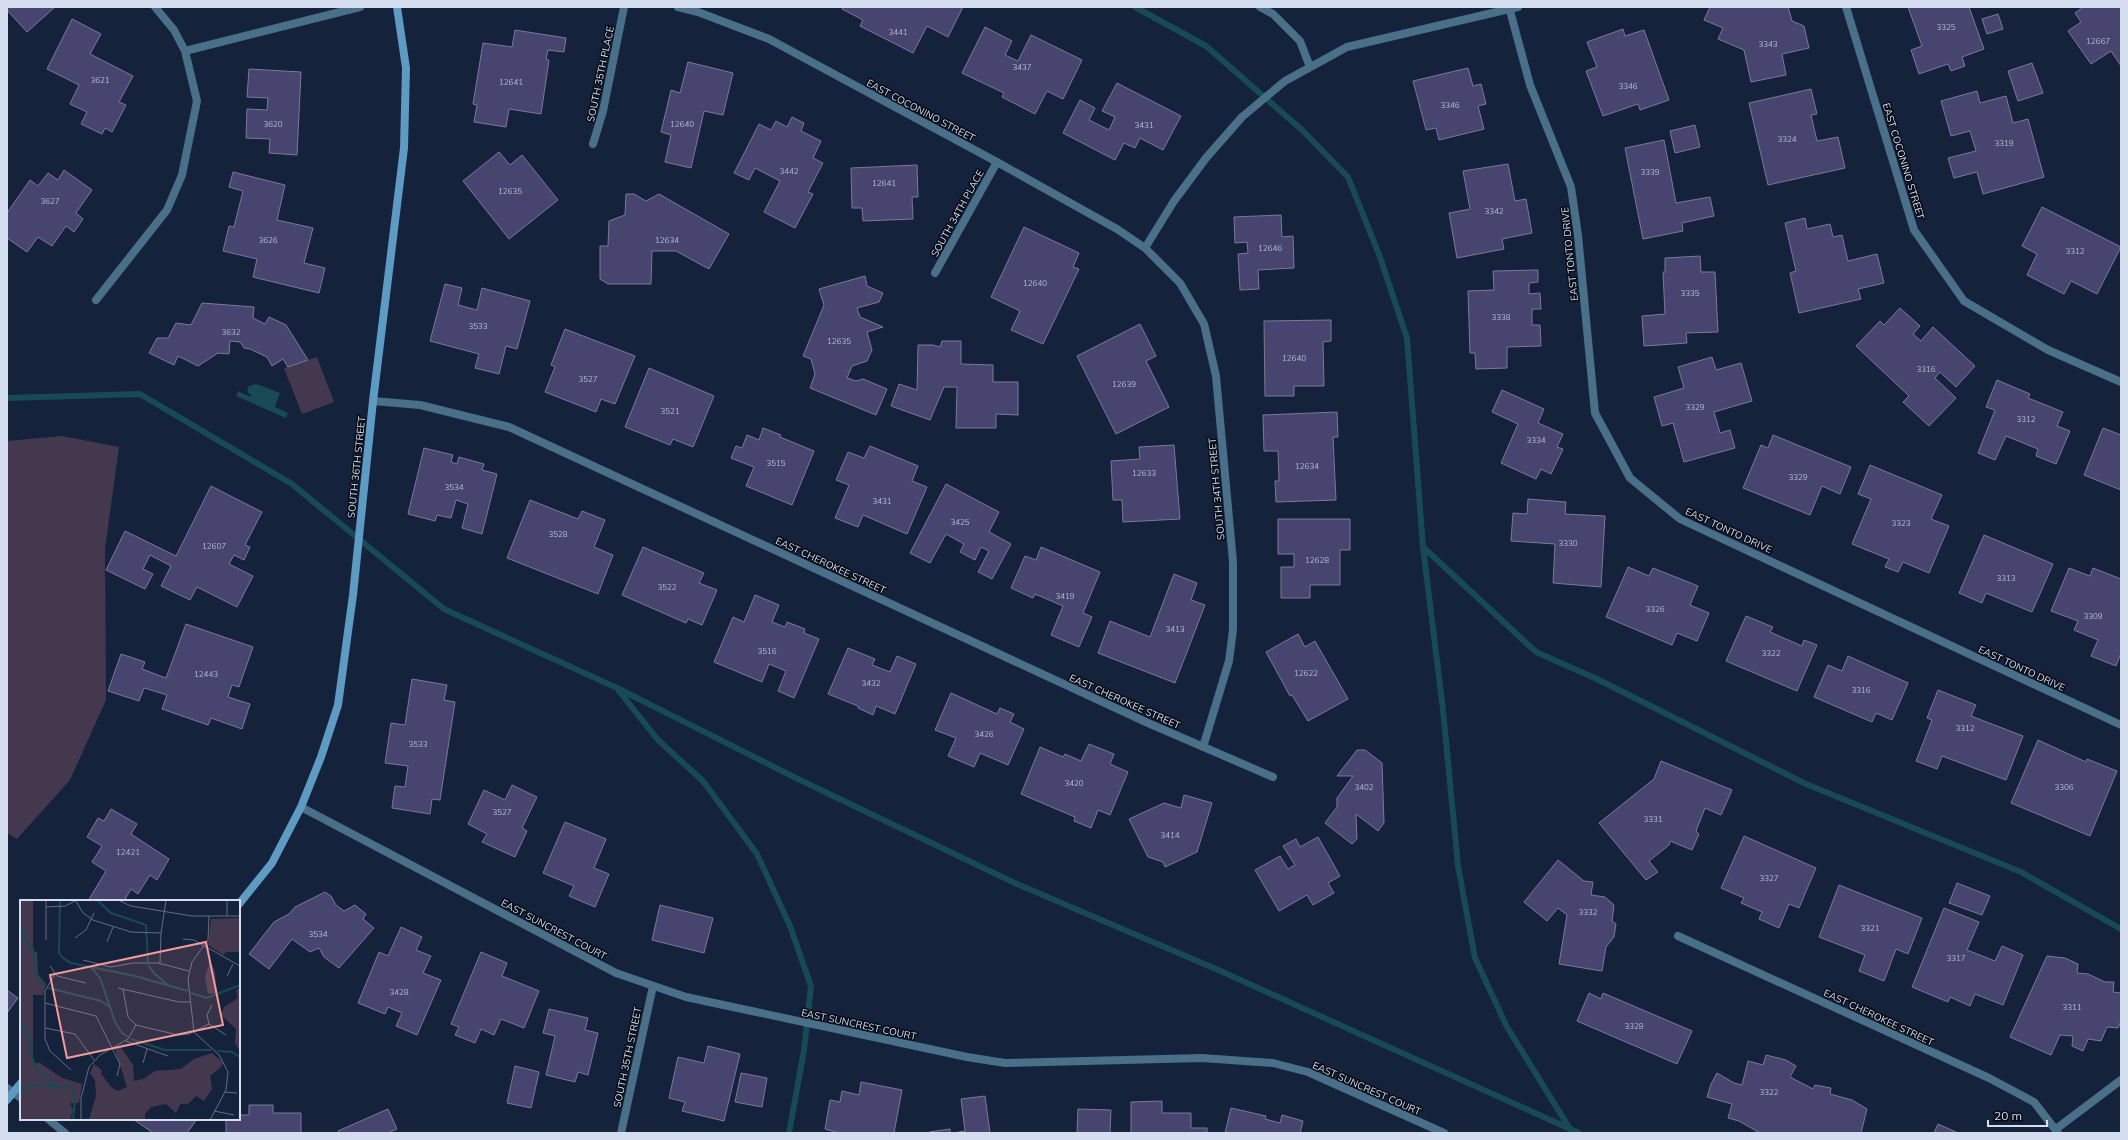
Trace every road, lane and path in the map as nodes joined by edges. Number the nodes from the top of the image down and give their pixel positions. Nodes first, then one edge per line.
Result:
1 (155, 7) edge
2 (360, 7) edge
3 (397, 7) edge
4 (624, 7) edge
5 (678, 7) edge
6 (1260, 7) edge
7 (1518, 7) edge
8 (1846, 7) edge
9 (1509, 8) edge
10 (185, 51) junction
11 (1310, 66) junction
12 (593, 144) dead end
13 (997, 162) junction
14 (1145, 248) junction
15 (935, 273) dead end
16 (96, 300) dead end
17 (2121, 382) edge
18 (372, 401) junction
19 (2121, 724) edge
20 (1203, 747) junction
21 (1273, 777) dead end
22 (301, 807) junction
23 (240, 903) edge
24 (1678, 936) dead end
25 (653, 986) junction
26 (2121, 1080) edge
27 (20, 1084) edge
28 (10, 1090) edge
29 (20, 1097) edge
30 (7, 1100) edge
31 (49, 1120) edge
32 (2057, 1131) edge
33 (65, 1133) edge
34 (621, 1133) edge
35 (1444, 1133) edge

1 - 10 street
2 - 10 street
3 - 18 street, SOUTH 36TH STREET
4 - 12 street, SOUTH 35TH PLACE
5 - 13 street, EAST COCONINO STREET
6 - 11 street
7 - 9 street
8 - 17 street, EAST COCONINO STREET
9 - 11 street
9 - 19 street, EAST TONTO DRIVE
10 - 16 street
11 - 14 street
13 - 14 street, EAST COCONINO STREET
13 - 15 street, SOUTH 34TH PLACE
14 - 20 street, SOUTH 34TH STREET
18 - 20 street, EAST CHEROKEE STREET
18 - 22 street, SOUTH 36TH STREET
20 - 21 street, EAST CHEROKEE STREET
22 - 23 street, SOUTH 36TH STREET
22 - 25 street, EAST SUNCREST COURT
24 - 32 street, EAST CHEROKEE STREET
25 - 34 street, SOUTH 35TH STREET
25 - 35 street, EAST SUNCREST COURT
26 - 32 street
27 - 28 street
28 - 29 street
28 - 30 street
31 - 33 street

